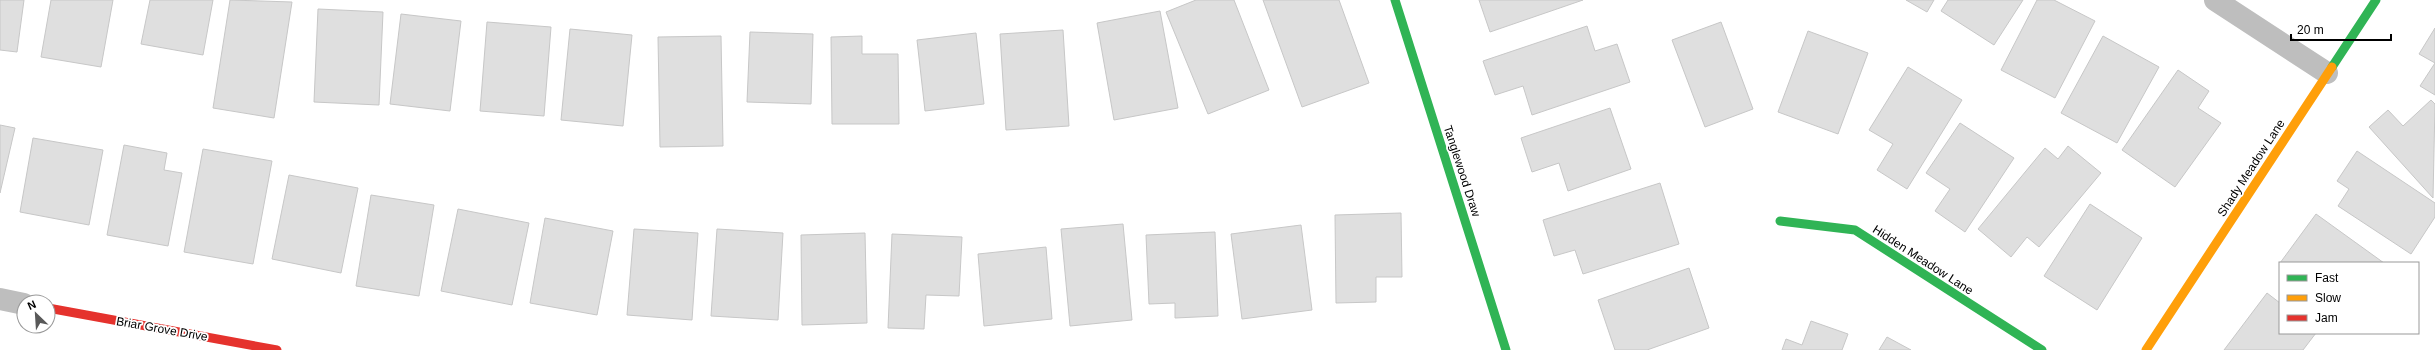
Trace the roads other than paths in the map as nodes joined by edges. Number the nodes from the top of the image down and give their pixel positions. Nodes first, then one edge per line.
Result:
1 (1395, 0) edge
2 (2215, 0) edge
3 (2376, 0) edge
4 (2327, 73) junction
5 (1780, 221) dead end
6 (0, 299) edge
7 (16, 302) edge
8 (56, 309) edge
9 (277, 350) edge
10 (1506, 350) edge
11 (2042, 350) edge
12 (2146, 350) edge

1 - 10 street, Tanglewood Draw
2 - 4 street
3 - 4 street, Shady Meadow Lane
4 - 12 street, Shady Meadow Lane
5 - 11 street, Hidden Meadow Lane
6 - 7 street
8 - 9 street, Briar Grove Drive

